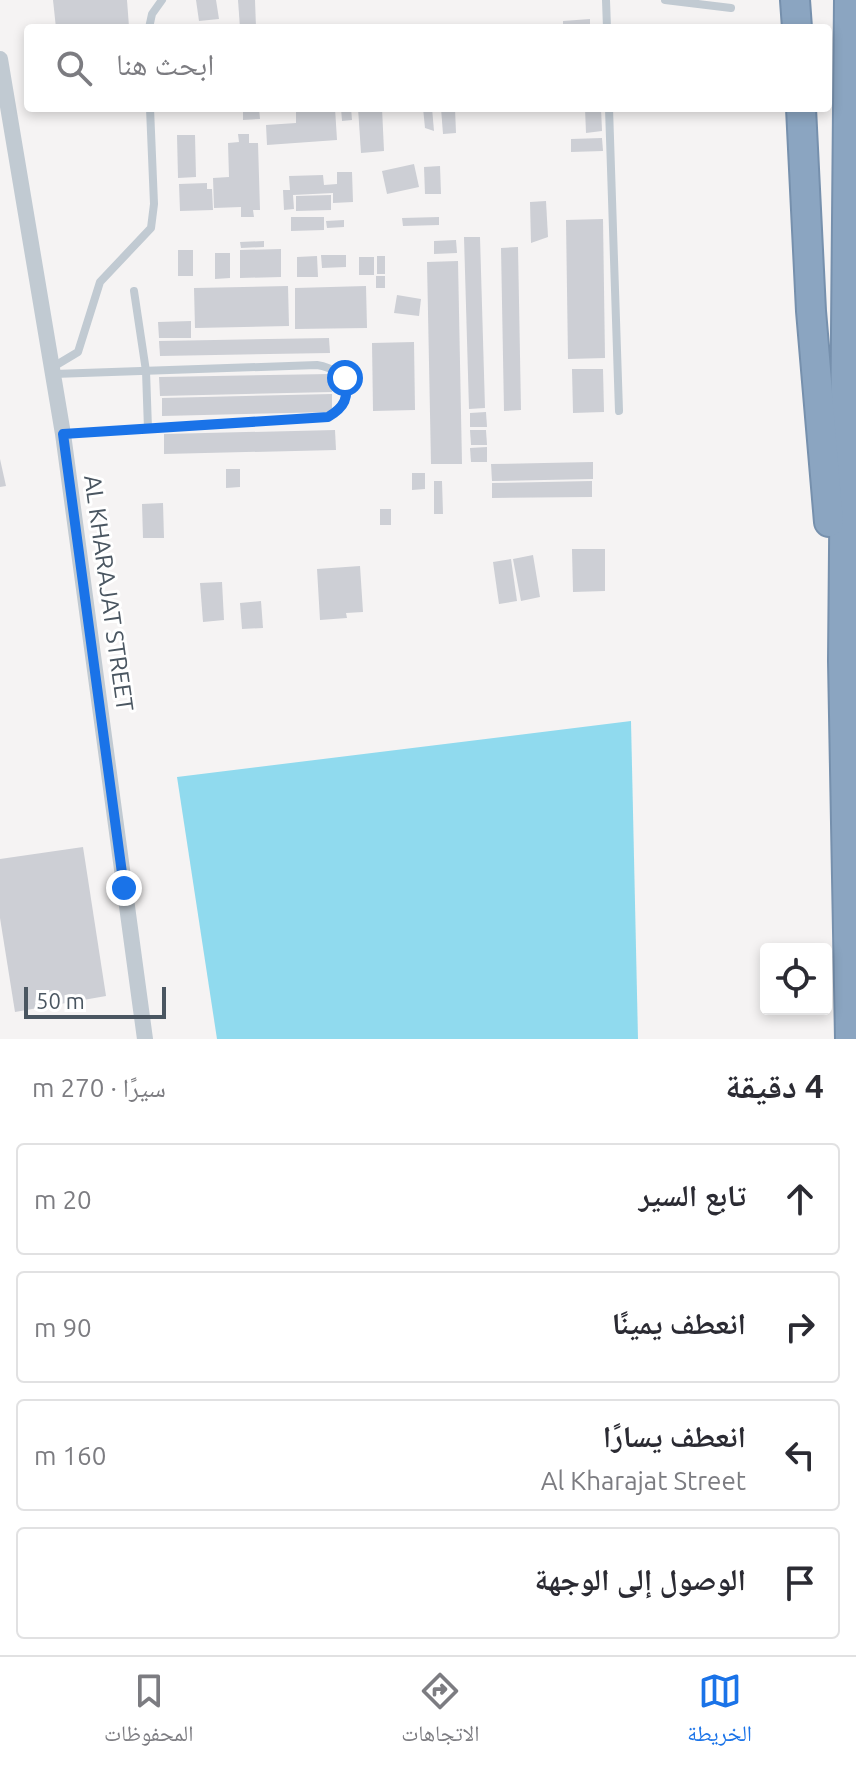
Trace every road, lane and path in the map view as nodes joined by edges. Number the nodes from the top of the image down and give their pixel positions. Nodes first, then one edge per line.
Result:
1 (162, 0) edge
2 (606, 0) edge
3 (665, 0) edge
4 (795, 0) edge
5 (849, 0) edge
6 (731, 8) dead end
7 (150, 24) edge
8 (607, 24) edge
9 (797, 24) edge
10 (0, 59) edge
11 (150, 112) edge
12 (609, 112) edge
13 (801, 112) edge
14 (134, 291) dead end
15 (53, 371) junction
16 (146, 371) junction
17 (619, 411) dead end
18 (148, 429) junction
19 (63, 434) junction
20 (843, 661) junction
21 (145, 1039) edge
22 (850, 1039) edge

1 - 7 lane
2 - 8 lane
3 - 6 lane
4 - 9 highway
5 - 20 highway
10 - 15 street, AL KHARAJAT STREET
11 - 15 lane
12 - 17 lane
13 - 20 highway
14 - 16 lane
15 - 16 lane
15 - 19 street, AL KHARAJAT STREET
16 - 18 lane
16 - 18 lane
18 - 19 lane
19 - 21 street, AL KHARAJAT STREET
20 - 22 highway

